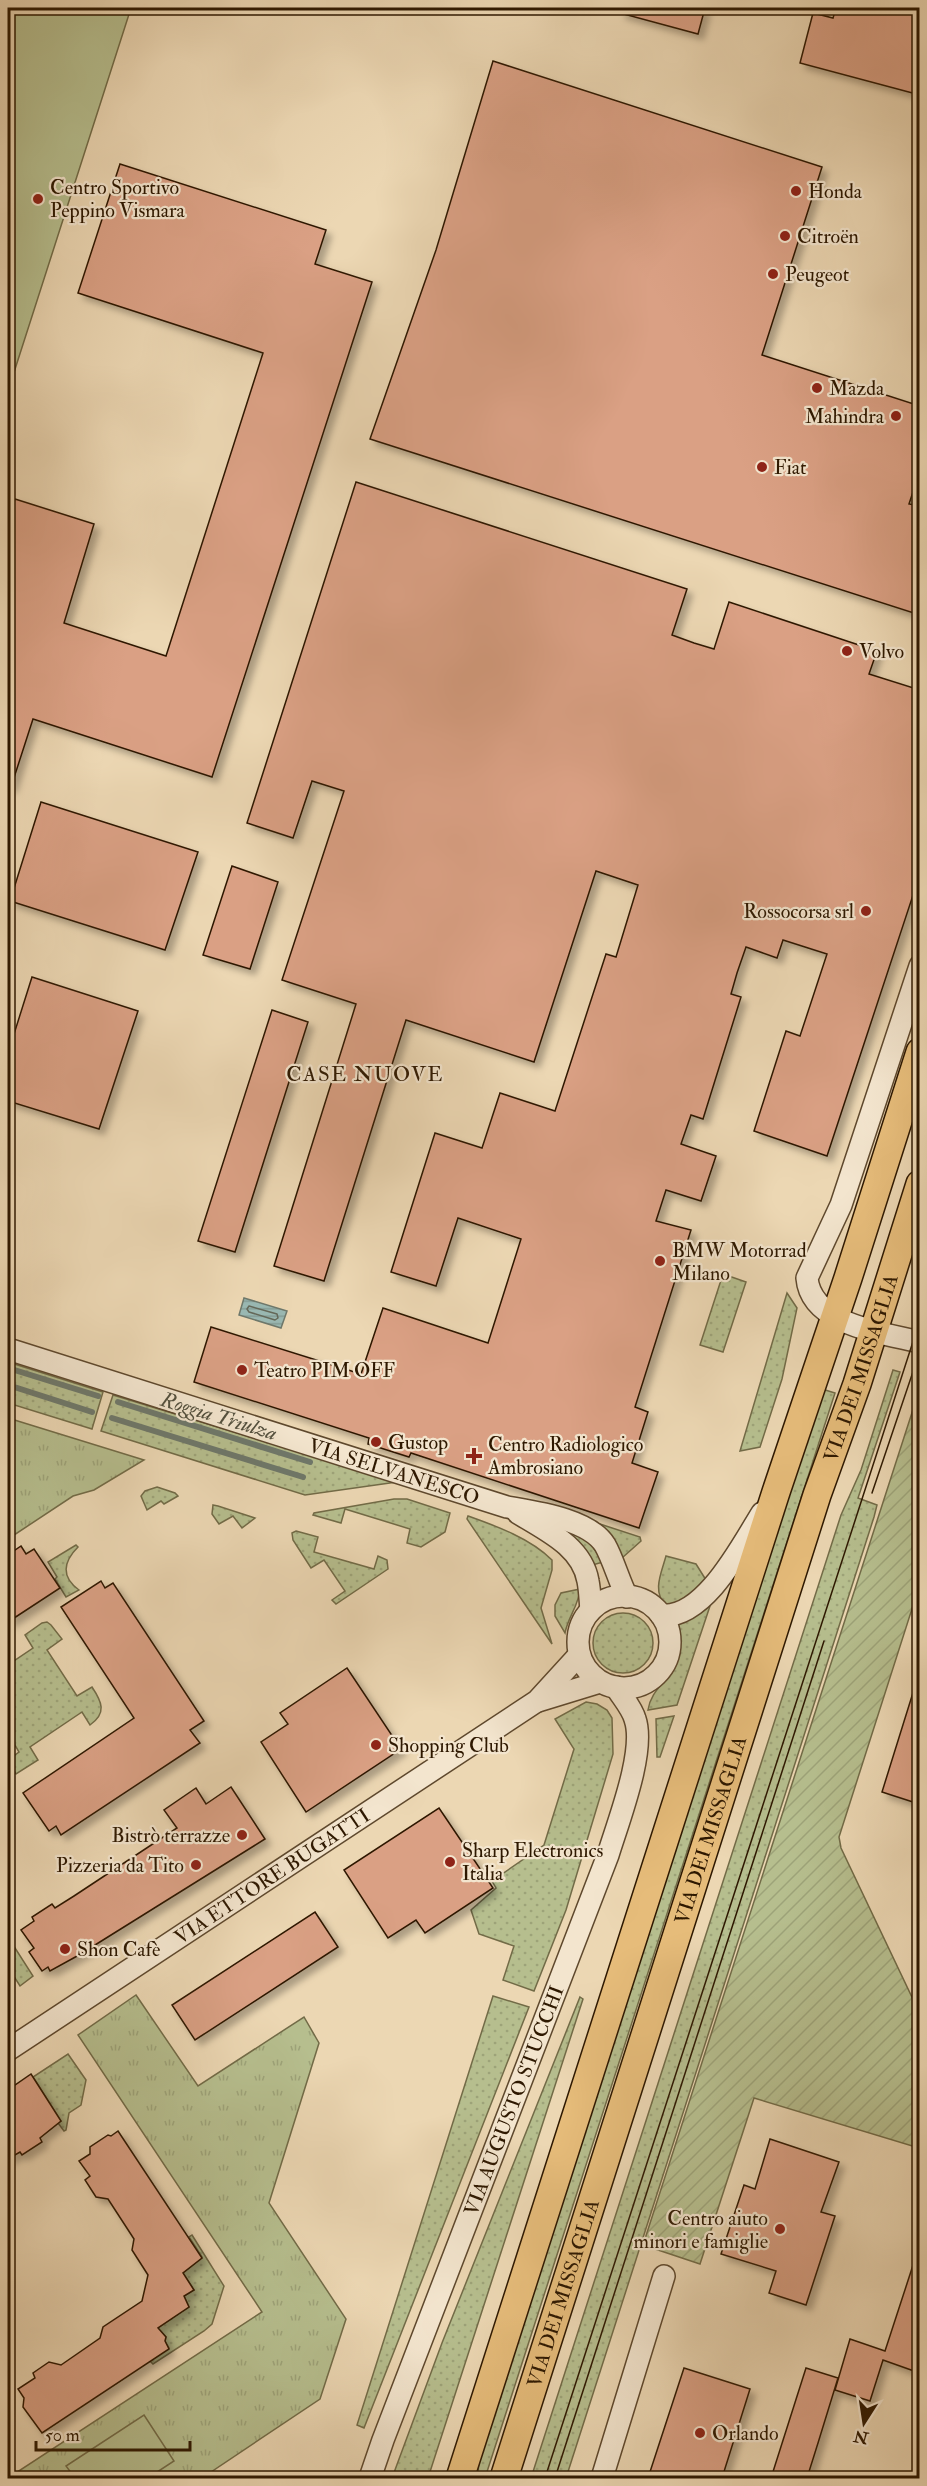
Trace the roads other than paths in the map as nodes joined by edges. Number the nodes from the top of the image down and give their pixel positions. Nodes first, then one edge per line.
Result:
1 (920, 966) edge
2 (913, 1013) edge
3 (920, 1052) edge
4 (920, 1184) edge
5 (834, 1318) junction
6 (873, 1330) junction
7 (920, 1342) edge
8 (8, 1349) edge
9 (776, 1492) junction
10 (507, 1507) junction
11 (627, 1596) junction
12 (591, 1610) junction
13 (661, 1615) junction
14 (579, 1655) junction
15 (649, 1681) junction
16 (608, 1685) junction
17 (537, 1701) junction
18 (635, 1719) junction
19 (8, 2050) edge
20 (664, 2276) dead end
21 (370, 2478) edge
22 (460, 2478) edge
23 (504, 2478) edge
24 (602, 2478) edge

1 - 2 street, VIA DEI MISSAGLIA
2 - 5 street, VIA DEI MISSAGLIA
3 - 5 main road, VIA DEI MISSAGLIA
4 - 6 main road, VIA DEI MISSAGLIA
5 - 6 street
5 - 9 main road, VIA DEI MISSAGLIA
6 - 7 street
6 - 23 main road, VIA DEI MISSAGLIA
8 - 10 street, VIA SELVANESCO
9 - 13 street
9 - 22 main road, VIA DEI MISSAGLIA
10 - 11 street, VIA SELVANESCO
10 - 12 street, VIA SELVANESCO
11 - 12 street
11 - 13 street
12 - 14 street
13 - 15 street, VIA AUGUSTO STUCCHI
14 - 16 street
14 - 17 street, VIA ETTORE BUGATTI
15 - 16 street
15 - 18 street, VIA AUGUSTO STUCCHI
16 - 17 street, VIA ETTORE BUGATTI
16 - 18 street
17 - 19 street, VIA ETTORE BUGATTI
18 - 21 street, VIA AUGUSTO STUCCHI
20 - 24 street

